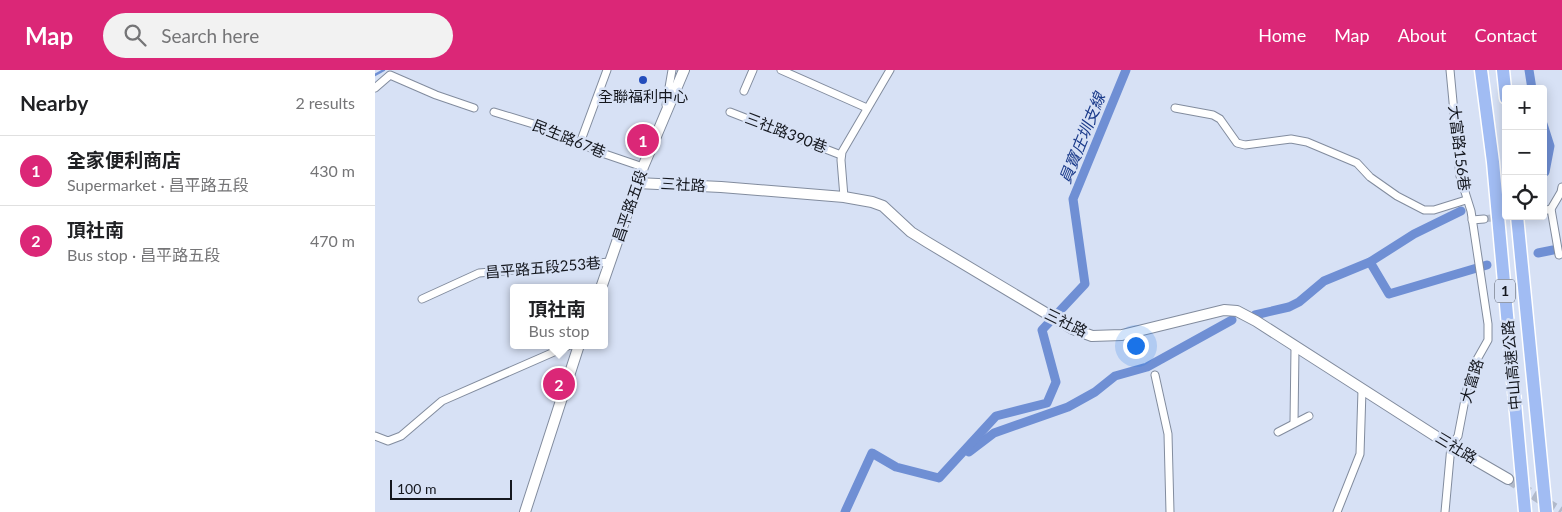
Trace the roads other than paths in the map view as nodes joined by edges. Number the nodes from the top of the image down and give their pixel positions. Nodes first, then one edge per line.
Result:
1 (607, 70) edge
2 (672, 70) edge
3 (684, 70) edge
4 (753, 70) edge
5 (781, 70) edge
6 (890, 70) edge
7 (1450, 70) edge
8 (1481, 70) edge
9 (1503, 70) edge
10 (1505, 85) edge
11 (375, 88) edge
12 (744, 91) dead end
13 (473, 108) dead end
14 (867, 108) junction
15 (1175, 108) dead end
16 (494, 112) dead end
17 (730, 112) dead end
18 (664, 116) junction
19 (580, 142) junction
20 (841, 154) junction
21 (643, 167) junction
22 (637, 183) junction
23 (1562, 187) edge
24 (844, 197) junction
25 (1466, 200) junction
26 (1551, 209) junction
27 (1547, 210) edge
28 (1483, 219) tunnel mouth
29 (1472, 220) junction
30 (1517, 220) edge
31 (1559, 255) dead end
32 (610, 262) junction
33 (602, 284) edge
34 (422, 299) dead end
35 (1295, 348) junction
36 (561, 349) edge
37 (578, 349) edge
38 (1155, 374) dead end
39 (1362, 390) junction
40 (1309, 416) dead end
41 (1294, 423) junction
42 (1278, 432) dead end
43 (375, 436) edge
44 (1451, 446) junction
45 (1508, 480) tunnel mouth
46 (525, 512) edge
47 (1170, 512) edge
48 (1337, 512) edge
49 (1445, 512) edge
50 (1525, 512) edge
51 (1546, 512) edge

1 - 19 street
2 - 18 street
3 - 18 street, 昌平路五段
4 - 12 street
5 - 14 street
6 - 14 street
7 - 25 street, 大富路156巷
8 - 50 highway, 中山高速公路 / 1
9 - 10 highway
11 - 13 street
14 - 20 street
15 - 25 street, 大富路156巷
16 - 19 street, 民生路67巷
17 - 20 street, 三社路390巷
18 - 21 street, 昌平路五段
19 - 21 street, 民生路67巷
20 - 24 street
21 - 22 street, 昌平路五段
22 - 24 street, 三社路
22 - 32 street, 昌平路五段
23 - 26 street
24 - 35 street, 三社路
25 - 29 street, 大富路
26 - 27 street
26 - 31 street
28 - 29 street
29 - 44 street, 大富路
30 - 51 highway, 中山高速公路 / 1
32 - 33 street, 昌平路五段
32 - 34 street, 昌平路五段253巷
35 - 39 street, 三社路
35 - 41 street
36 - 43 street
37 - 46 street
38 - 47 street
39 - 44 street, 三社路
39 - 48 street
40 - 41 street
41 - 42 street
44 - 45 street, 三社路
44 - 49 street, 大富路

